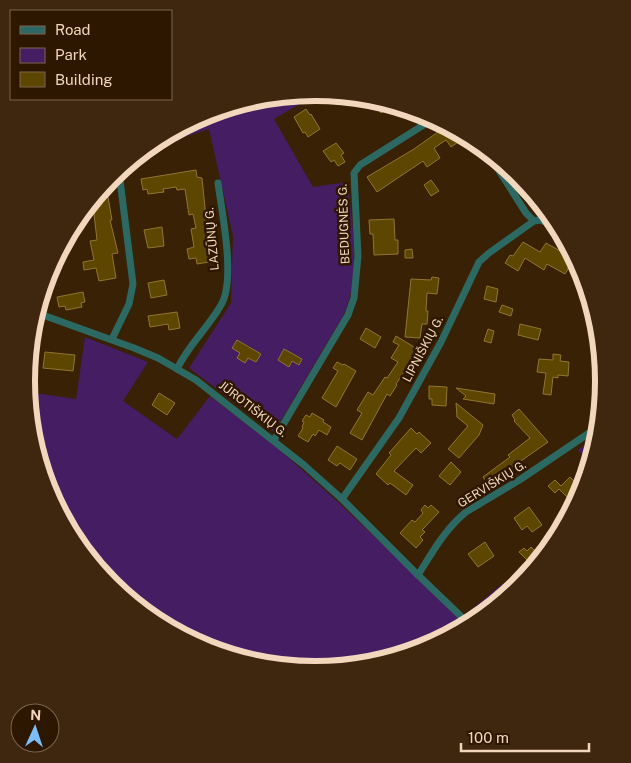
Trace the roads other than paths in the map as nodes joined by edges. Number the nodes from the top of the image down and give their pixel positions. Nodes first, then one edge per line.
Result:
1 (426, 123) edge
2 (500, 171) edge
3 (119, 181) edge
4 (218, 183) dead end
5 (534, 220) junction
6 (546, 222) edge
7 (43, 315) edge
8 (112, 339) junction
9 (177, 369) junction
10 (592, 431) edge
11 (274, 440) junction
12 (342, 499) junction
13 (418, 575) junction
14 (464, 619) edge

1 - 11 street, BEDUGNĖS G.
2 - 5 street
3 - 8 street
4 - 9 street, LAZŪNŲ G.
5 - 6 street
5 - 12 street, LIPNIŠKIŲ G.
7 - 8 street, JŪROTIŠKIŲ G.
8 - 9 street, JŪROTIŠKIŲ G.
9 - 11 street, JŪROTIŠKIŲ G.
10 - 13 street, GERVIŠKIŲ G.
11 - 12 street, JŪROTIŠKIŲ G.
12 - 13 street, JŪROTIŠKIŲ G.
13 - 14 street, JŪROTIŠKIŲ G.

